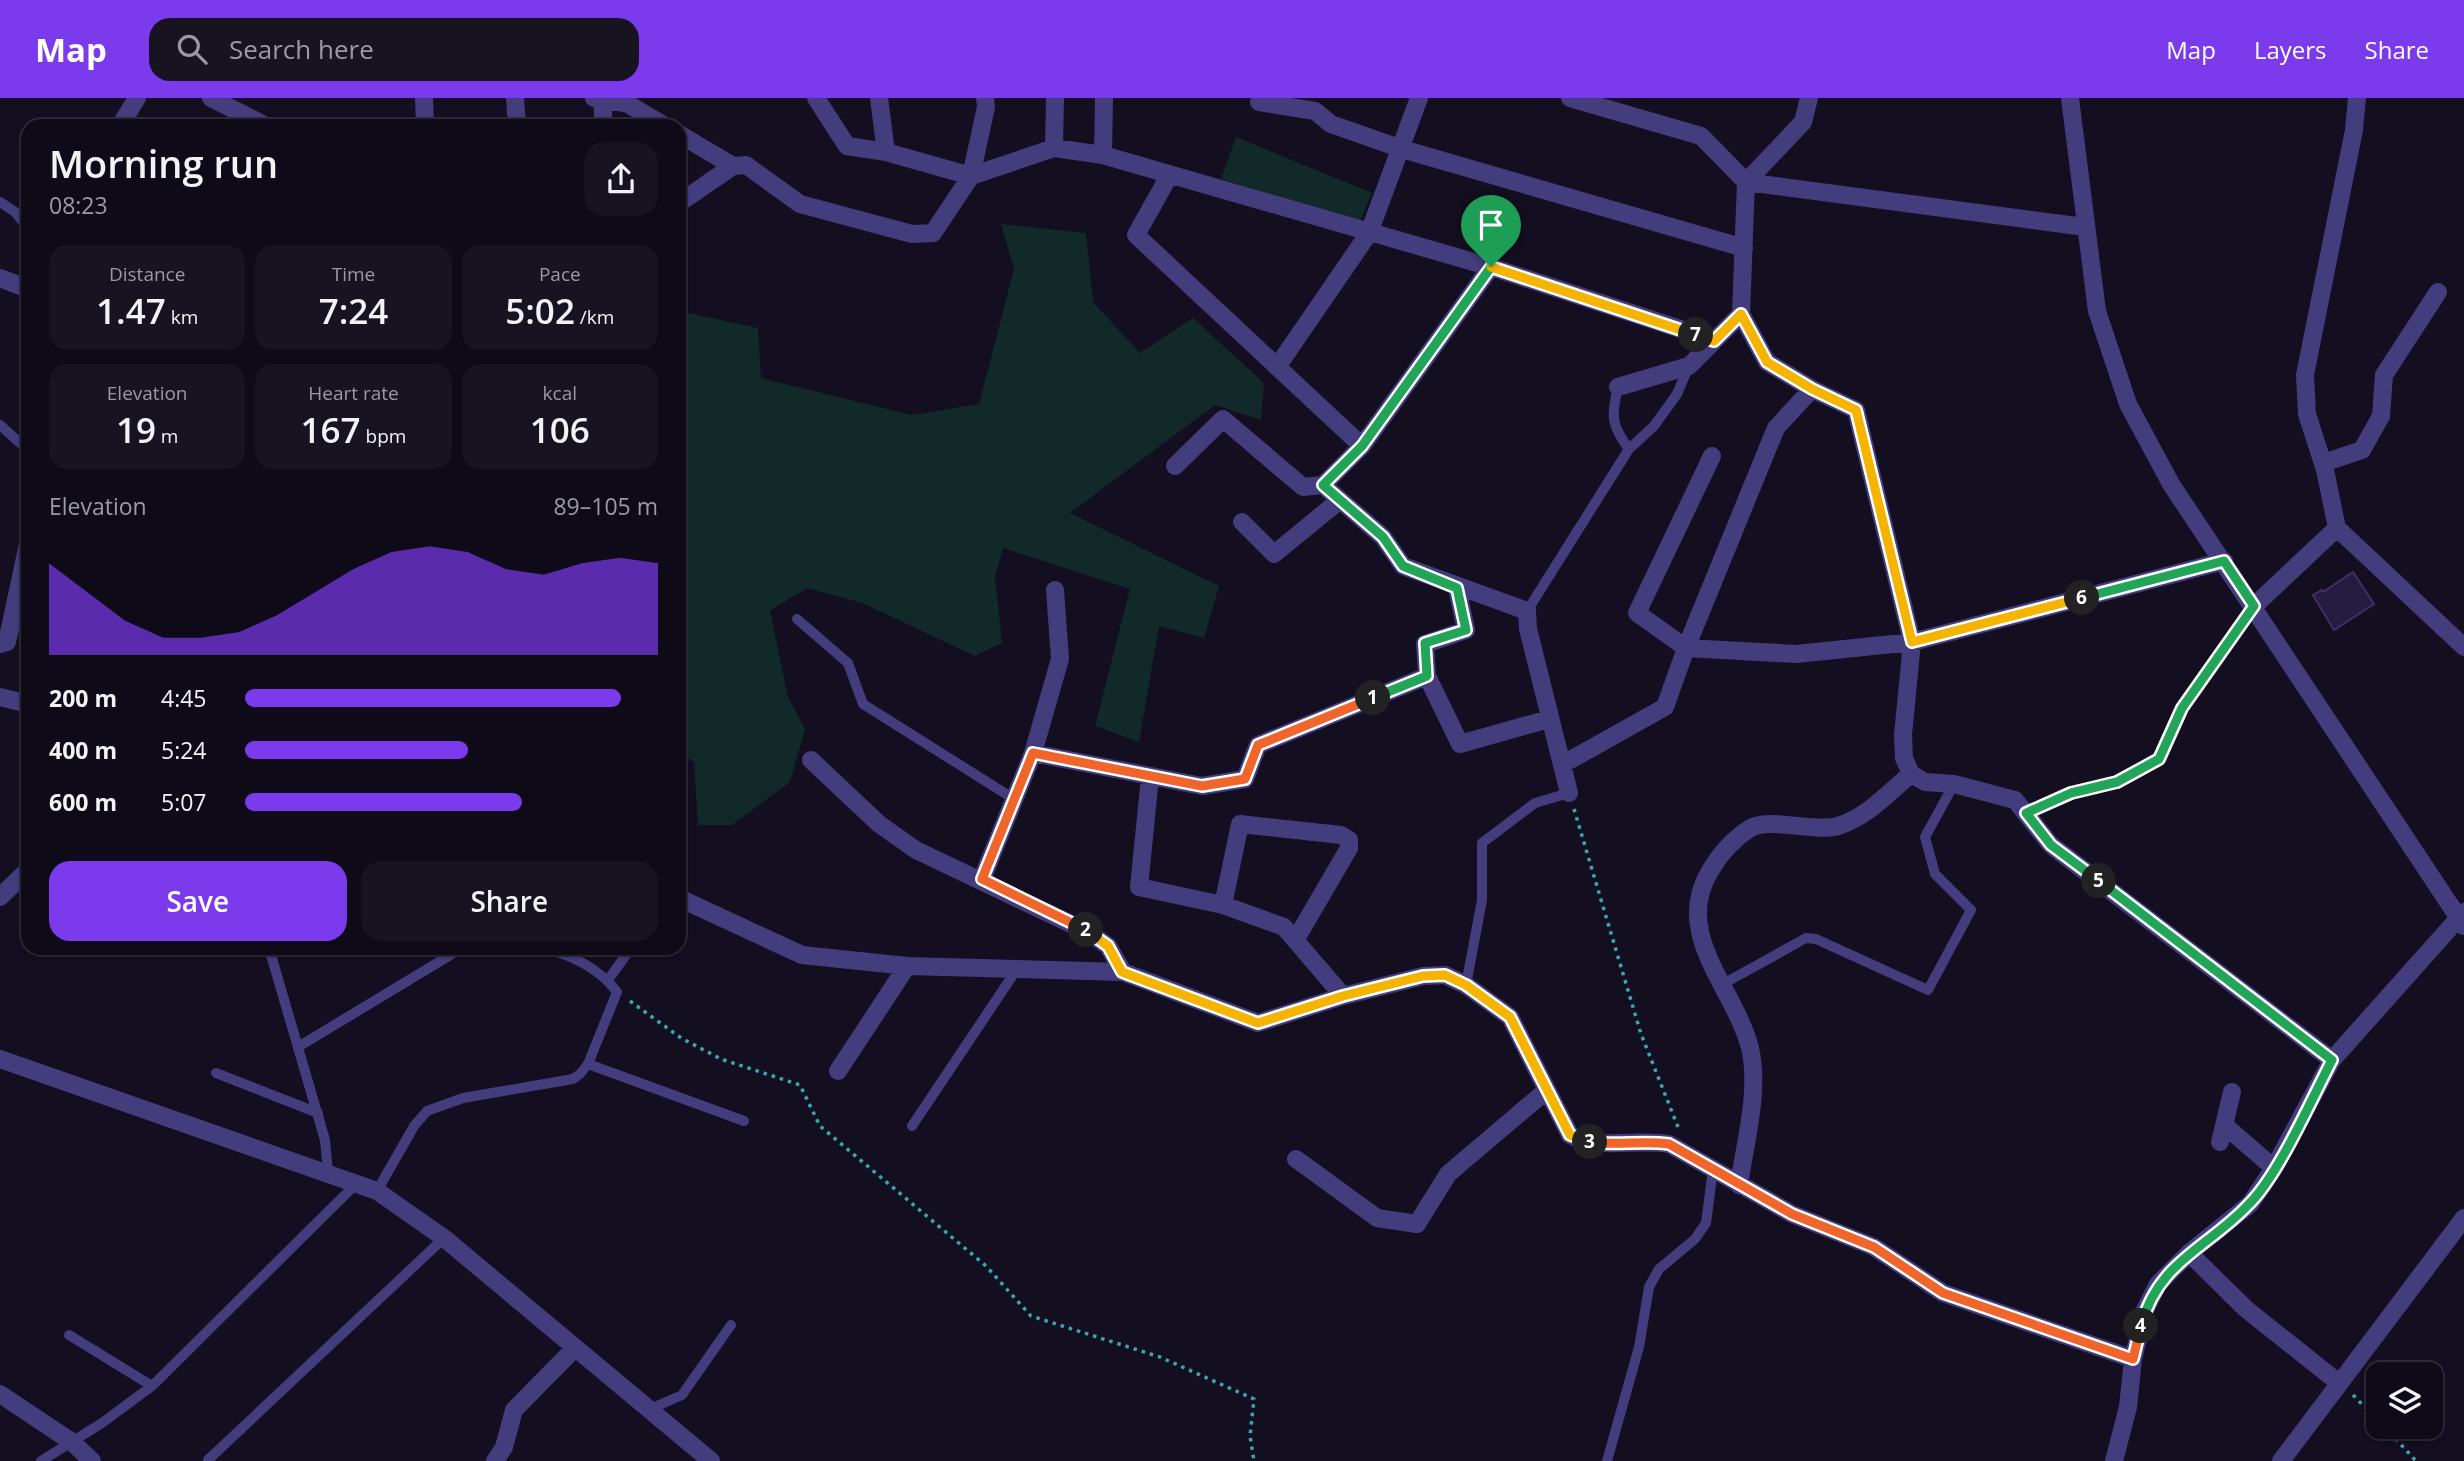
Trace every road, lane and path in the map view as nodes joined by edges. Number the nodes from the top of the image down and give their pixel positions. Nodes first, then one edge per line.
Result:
1 (137, 98) edge
2 (211, 98) edge
3 (424, 98) edge
4 (515, 98) edge
5 (816, 98) edge
6 (879, 98) edge
7 (985, 98) edge
8 (1055, 98) edge
9 (1104, 98) edge
10 (1419, 98) edge
11 (1570, 98) edge
12 (1809, 98) edge
13 (2070, 98) edge
14 (2357, 98) edge
15 (598, 99) edge
16 (1259, 102) dead end
17 (124, 119) edge
18 (253, 119) edge
19 (425, 119) edge
20 (516, 119) edge
21 (602, 119) edge
22 (653, 119) edge
23 (686, 138) edge
24 (1054, 148) junction
25 (1402, 149) junction
26 (886, 152) junction
27 (1103, 155) junction
28 (733, 166) junction
29 (971, 176) junction
30 (1169, 176) junction
31 (1746, 181) junction
32 (686, 198) edge
33 (0, 202) edge
34 (21, 219) edge
35 (2085, 227) junction
36 (1369, 233) junction
37 (1744, 248) junction
38 (1491, 267) junction
39 (0, 278) edge
40 (21, 286) edge
41 (2438, 292) dead end
42 (1741, 314) junction
43 (1714, 341) junction
44 (1689, 366) junction
45 (1277, 367) junction
46 (1618, 387) joint
47 (1812, 389) junction
48 (0, 425) edge
49 (21, 444) edge
50 (1362, 446) junction
51 (1629, 449) junction
52 (1712, 456) dead end
53 (2323, 463) junction
54 (1175, 466) dead end
55 (1323, 485) junction
56 (1340, 500) junction
57 (1242, 522) dead end
58 (2337, 528) junction
59 (2224, 561) junction
60 (21, 577) edge
61 (1457, 588) junction
62 (1055, 590) dead end
63 (2254, 606) junction
64 (1527, 611) junction
65 (797, 619) dead end
66 (1912, 642) junction
67 (0, 644) edge
68 (2464, 647) edge
69 (1686, 648) junction
70 (1427, 676) junction
71 (0, 697) edge
72 (21, 702) edge
73 (1549, 719) junction
74 (1033, 753) junction
75 (811, 760) dead end
76 (1563, 764) junction
77 (1911, 774) junction
78 (1150, 777) junction
79 (1954, 784) junction
80 (1569, 793) junction
81 (1014, 799) junction
82 (2026, 813) junction
83 (21, 877) edge
84 (982, 879) junction
85 (0, 897) edge
86 (686, 901) edge
87 (1223, 905) junction
88 (2462, 919) edge
89 (1296, 939) junction
90 (271, 955) edge
91 (450, 955) edge
92 (567, 955) edge
93 (626, 955) edge
94 (907, 966) junction
95 (1017, 969) junction
96 (1122, 972) junction
97 (608, 980) junction
98 (1723, 984) junction
99 (1466, 985) junction
100 (617, 992) junction
101 (1343, 996) junction
102 (298, 1047) junction
103 (0, 1060) edge
104 (2332, 1060) junction
105 (588, 1064) junction
106 (838, 1071) dead end
107 (216, 1073) dead end
108 (1547, 1090) junction
109 (2232, 1092) dead end
110 (318, 1113) junction
111 (744, 1121) dead end
112 (912, 1126) dead end
113 (1690, 1155) junction
114 (1296, 1158) dead end
115 (2274, 1168) junction
116 (1713, 1169) junction
117 (328, 1171) junction
118 (356, 1184) junction
119 (1739, 1185) junction
120 (377, 1191) junction
121 (2464, 1218) edge
122 (444, 1238) junction
123 (2189, 1252) junction
124 (731, 1325) dead end
125 (69, 1335) dead end
126 (574, 1349) junction
127 (2133, 1359) junction
128 (2339, 1383) junction
129 (152, 1386) junction
130 (0, 1394) edge
131 (650, 1409) junction
132 (2366, 1409) edge
133 (2396, 1439) edge
134 (72, 1442) junction
135 (208, 1460) edge
136 (41, 1461) edge
137 (92, 1461) edge
138 (495, 1461) edge
139 (711, 1461) edge
140 (1254, 1461) edge
141 (1607, 1461) edge
142 (2114, 1461) edge
143 (2281, 1461) edge
144 (2416, 1461) edge

1 - 17 street
2 - 18 street
3 - 19 street
4 - 20 street
5 - 26 street
6 - 26 street
7 - 29 street
8 - 24 street
9 - 27 street
10 - 25 street
11 - 31 street
12 - 31 street
13 - 35 street
14 - 53 street
15 - 21 street
15 - 22 street
16 - 25 street
23 - 28 street
24 - 27 street
24 - 29 street
25 - 36 street
25 - 37 street
26 - 29 street
27 - 30 street
28 - 29 street
28 - 32 street
30 - 36 street
30 - 45 street
31 - 35 street
31 - 37 street
33 - 34 lane
35 - 59 street
36 - 38 street
36 - 45 street
37 - 42 street
38 - 43 street
38 - 50 street
39 - 40 street
41 - 53 street
42 - 43 street
42 - 47 street
43 - 44 street
44 - 46 street
44 - 51 lane
45 - 50 street
46 - 51 lane
47 - 66 street
47 - 69 street
48 - 49 lane
50 - 55 street
51 - 64 lane
52 - 69 street
53 - 58 street
54 - 55 street
55 - 56 street
56 - 57 street
56 - 61 street
58 - 63 street
58 - 68 street
59 - 63 street
59 - 66 street
60 - 67 street
61 - 64 street
61 - 70 street
62 - 74 street
63 - 82 path
63 - 88 street
64 - 73 street
65 - 81 lane
66 - 69 street
66 - 77 street
69 - 76 street
70 - 73 street
70 - 78 street
71 - 72 street
73 - 76 street
74 - 78 street
74 - 81 street
75 - 84 street
76 - 80 street
77 - 79 street
77 - 98 street
78 - 87 street
79 - 82 street
79 - 98 lane
80 - 99 lane
80 - 113 path
81 - 84 street
82 - 104 street
83 - 85 street
84 - 96 street
86 - 94 street
87 - 89 street
87 - 89 street
88 - 104 street
89 - 101 street
90 - 102 lane
91 - 102 lane
92 - 97 lane
93 - 97 lane
94 - 95 street
94 - 106 street
95 - 96 street
95 - 112 lane
96 - 101 street
97 - 100 lane
98 - 119 street
99 - 101 street
99 - 108 street
100 - 105 lane
100 - 140 path
102 - 110 lane
103 - 117 street
104 - 115 street
105 - 111 lane
105 - 120 lane
107 - 110 lane
108 - 113 street
108 - 114 street
109 - 115 street
110 - 117 lane
113 - 116 street
115 - 123 street
116 - 119 street
116 - 141 lane
117 - 118 street
118 - 120 street
118 - 129 lane
119 - 127 street
120 - 122 street
121 - 128 street
122 - 126 street
122 - 135 lane
123 - 127 street
123 - 128 street
124 - 131 lane
125 - 129 lane
126 - 131 street
126 - 138 street
127 - 142 street
128 - 132 path
128 - 143 street
129 - 134 lane
130 - 134 street
131 - 139 street
133 - 144 path
134 - 136 lane
134 - 137 street

